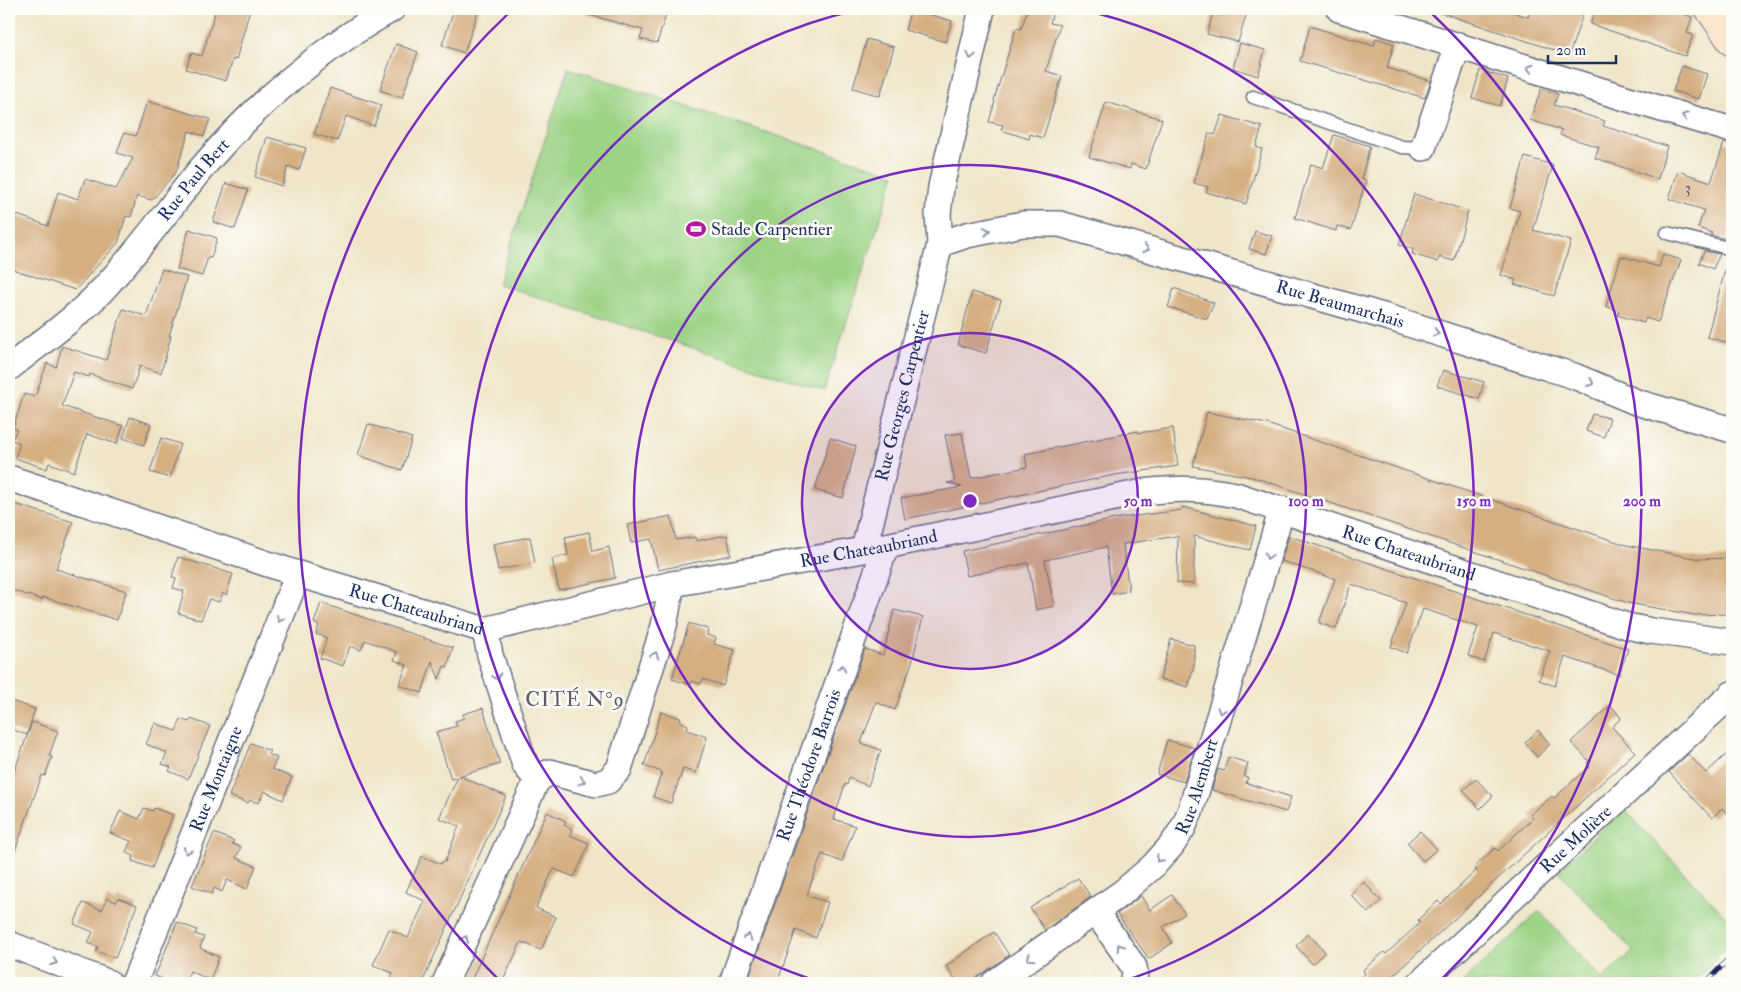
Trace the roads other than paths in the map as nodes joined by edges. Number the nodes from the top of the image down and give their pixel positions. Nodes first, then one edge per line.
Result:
1 (392, 9) edge
2 (982, 9) edge
3 (1339, 9) edge
4 (1709, 9) edge
5 (1732, 42) edge
6 (1458, 45) junction
7 (1253, 97) dead end
8 (1732, 130) edge
9 (1423, 148) joint
10 (1667, 233) dead end
11 (940, 244) junction
12 (1732, 249) edge
13 (9, 368) edge
14 (1732, 430) edge
15 (9, 478) edge
16 (1282, 509) junction
17 (875, 548) junction
18 (298, 574) junction
19 (672, 584) junction
20 (485, 630) junction
21 (1732, 642) edge
22 (1732, 694) edge
23 (537, 780) junction
24 (1096, 912) junction
25 (9, 944) edge
26 (108, 983) edge
27 (134, 983) edge
28 (445, 983) edge
29 (732, 983) edge
30 (994, 983) edge
31 (1132, 983) edge
32 (1420, 983) edge

1 - 13 street, Rue Paul Bert
2 -> 11 street, Rue Georges Carpentier
3 - 6 street
4 - 5 street
8 -> 6 street
6 - 9 street
7 - 9 lane
10 - 12 lane
11 -> 14 street, Rue Beaumarchais
11 - 17 street, Rue Georges Carpentier
15 - 18 street, Rue Chateaubriand
16 - 17 street, Rue Chateaubriand
16 - 21 street, Rue Chateaubriand
16 -> 24 street, Rue Alembert
17 - 19 street, Rue Chateaubriand
29 -> 17 street, Rue Théodore Barrois
18 - 20 street, Rue Chateaubriand
18 -> 27 street, Rue Montaigne
19 - 20 street, Rue Chateaubriand
23 -> 19 street
20 -> 23 street
22 - 32 street, Rue Molière
28 -> 23 street
24 -> 30 street, Rue Alembert
31 -> 24 street
25 -> 26 street

